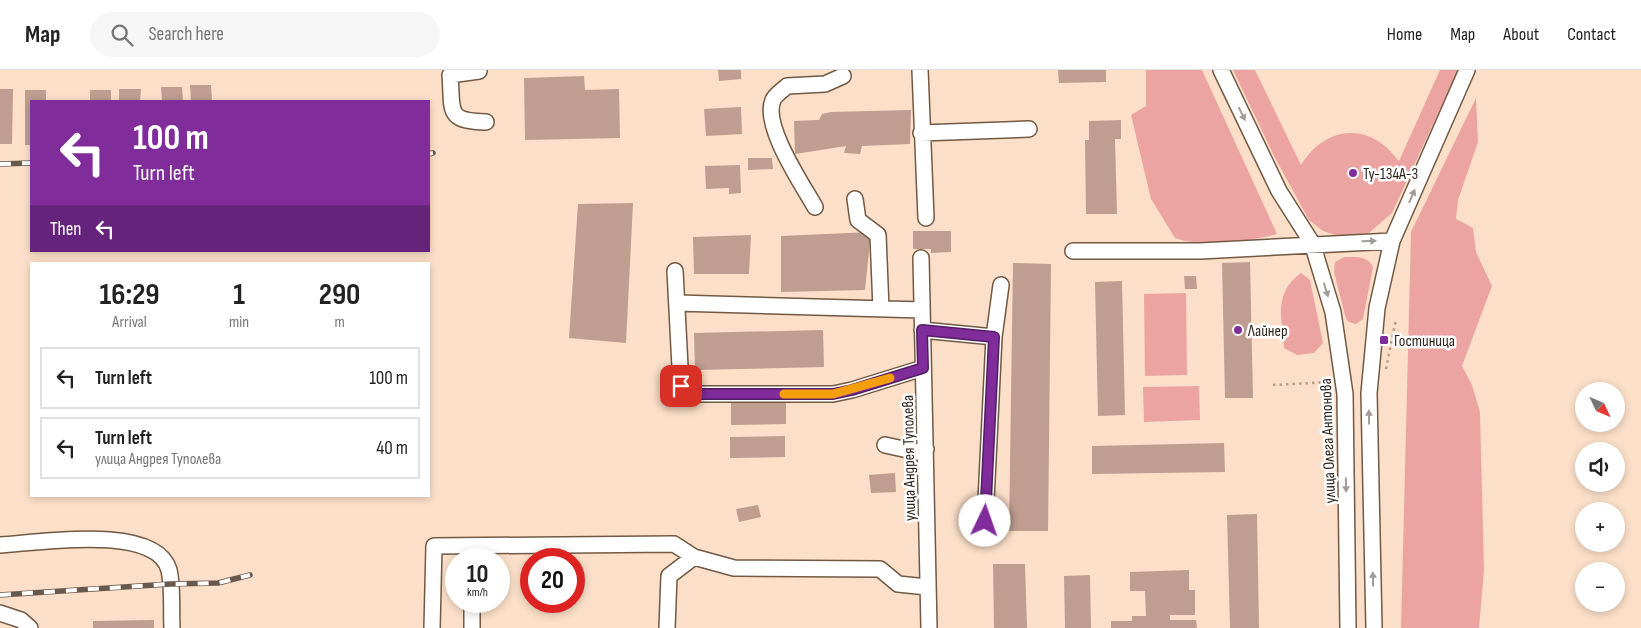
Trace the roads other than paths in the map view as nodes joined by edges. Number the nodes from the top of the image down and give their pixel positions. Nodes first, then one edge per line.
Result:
1 (920, 70) edge
2 (1221, 70) edge
3 (1467, 70) edge
4 (479, 71) edge
5 (843, 76) dead end
6 (486, 122) dead end
7 (1029, 129) dead end
8 (921, 133) junction
9 (856, 199) dead end
10 (815, 207) dead end
11 (926, 218) dead end
12 (1392, 241) junction
13 (1312, 243) junction
14 (1073, 251) dead end
15 (921, 258) dead end
16 (675, 271) dead end
17 (1000, 285) dead end
18 (677, 303) junction
19 (881, 309) junction
20 (922, 310) junction
21 (922, 330) junction
22 (994, 337) junction
23 (923, 368) junction
24 (885, 444) dead end
25 (926, 450) junction
26 (985, 521) dead end
27 (0, 545) edge
28 (694, 557) junction
29 (927, 587) junction
30 (0, 613) edge
31 (472, 613) edge
32 (30, 628) edge
33 (172, 628) edge
34 (432, 628) edge
35 (472, 628) edge
36 (667, 628) edge
37 (929, 628) edge
38 (1348, 628) edge
39 (1374, 628) edge

1 - 8 street
2 -> 13 street, улица Олега Антонова
12 -> 3 street
4 - 6 street
5 - 10 street
7 - 8 street
8 - 11 street
9 - 19 street
13 -> 12 street
39 -> 12 street
13 - 14 street
13 -> 38 street, улица Олега Антонова
15 - 20 street, улица Андрея Туполева
16 - 18 street
17 - 22 street
18 - 19 street
18 - 23 street
19 - 20 street
20 - 21 street, улица Андрея Туполева
21 - 22 street
21 - 23 street, улица Андрея Туполева
22 - 26 street
23 - 25 street, улица Андрея Туполева
24 - 25 street
25 - 29 street, улица Андрея Туполева
27 - 33 street
28 - 29 street
28 - 34 street
28 - 36 street
29 - 37 street, улица Андрея Туполева
30 - 32 street
31 - 35 street

